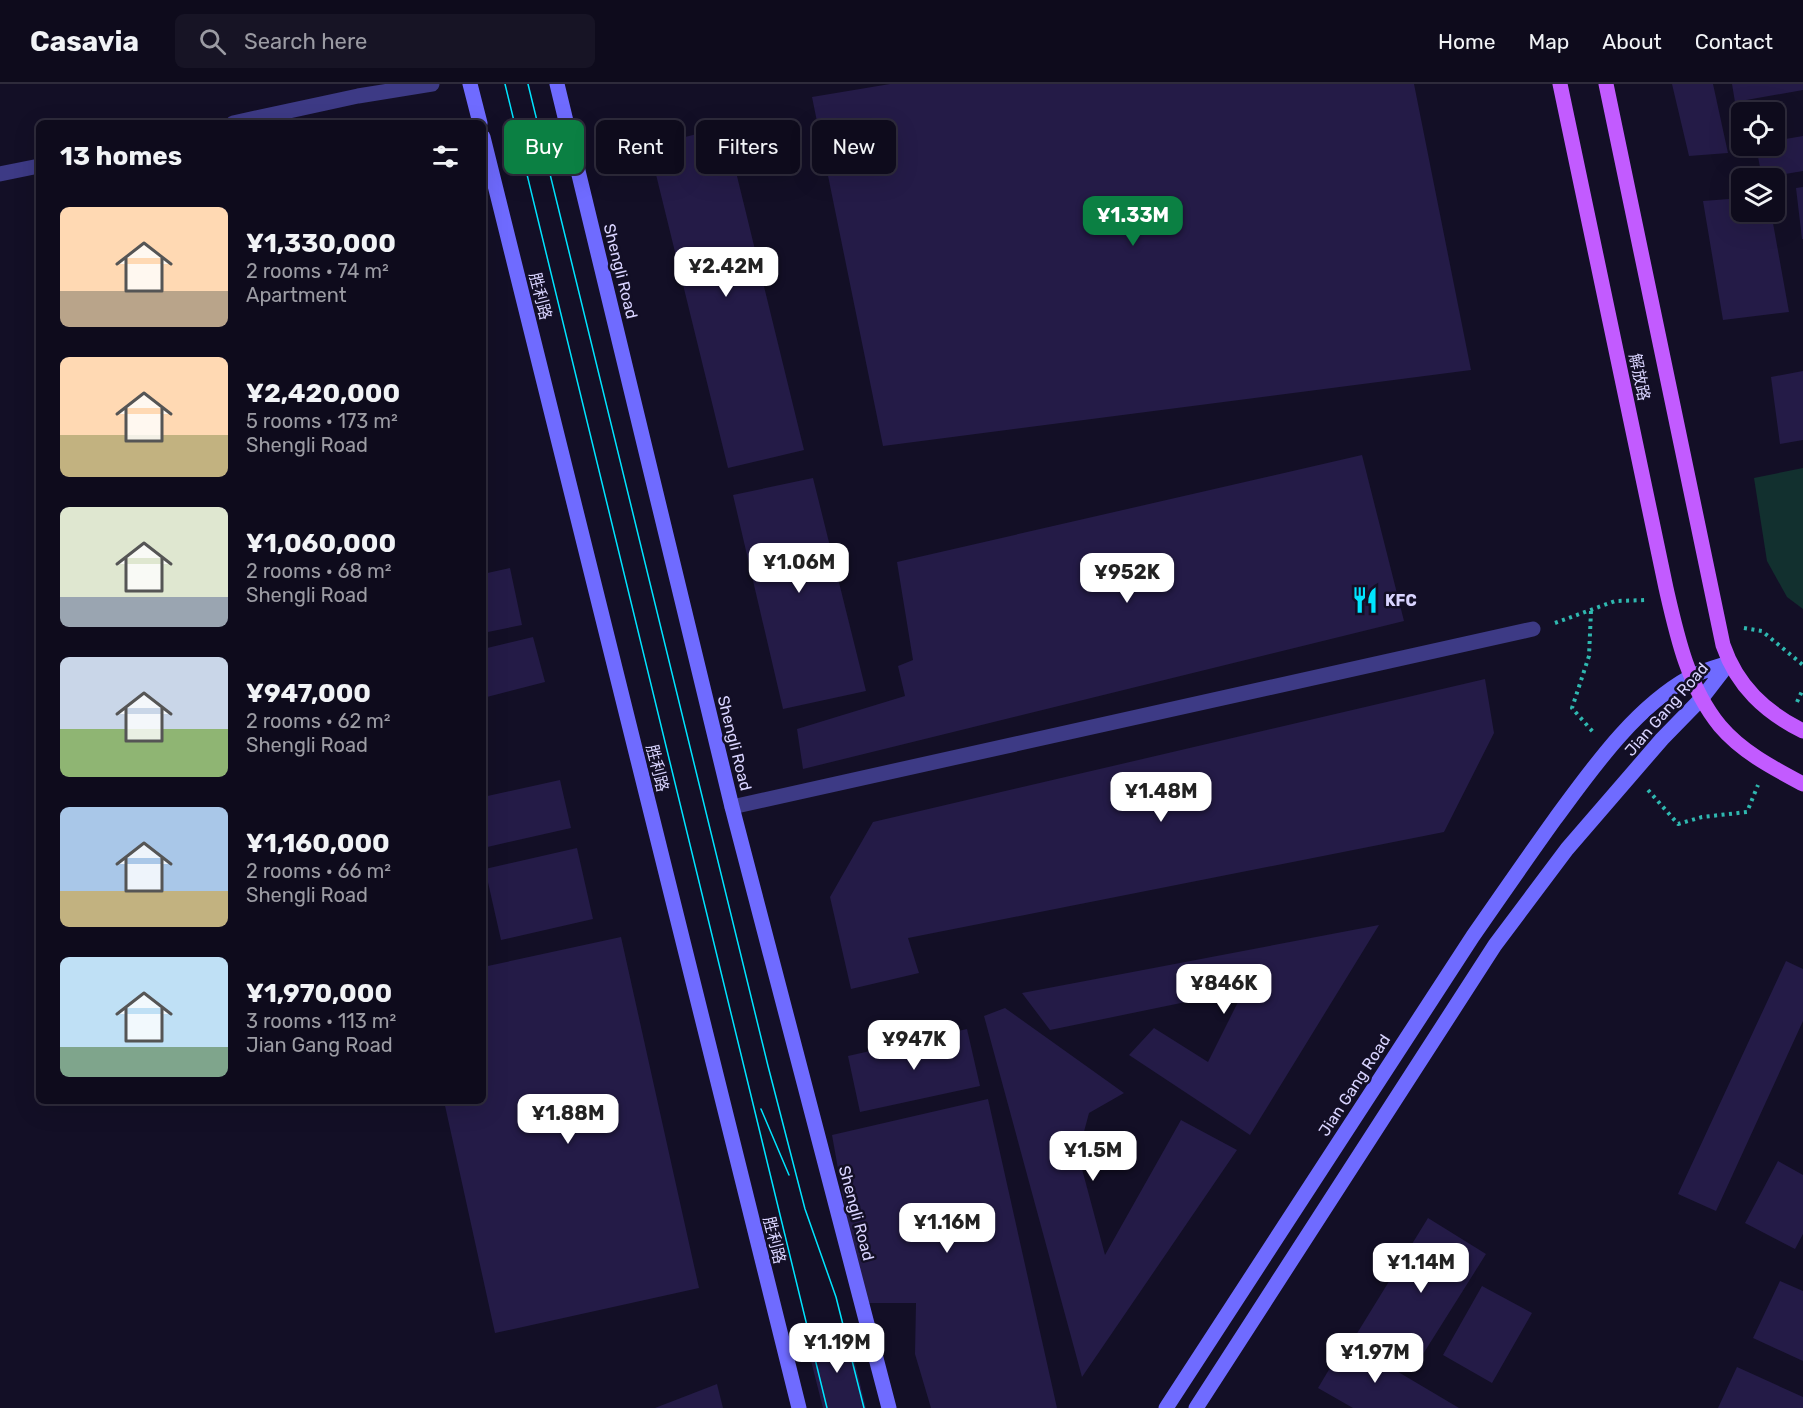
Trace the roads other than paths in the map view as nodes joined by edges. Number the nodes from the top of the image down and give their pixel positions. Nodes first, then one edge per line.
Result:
1 (432, 84) edge
2 (470, 84) edge
3 (557, 84) edge
4 (1560, 84) edge
5 (1606, 84) edge
6 (247, 120) edge
7 (479, 120) edge
8 (486, 149) edge
9 (36, 167) edge
10 (0, 174) edge
11 (1533, 629) dead end
12 (1729, 663) junction
13 (1691, 676) junction
14 (1702, 698) junction
15 (1803, 731) edge
16 (1803, 784) edge
17 (732, 807) junction
18 (799, 1408) edge
19 (889, 1408) edge
20 (1166, 1408) edge
21 (1197, 1408) edge

1 - 6 street
2 - 7 main road
3 - 17 main road, Shengli Road
4 - 13 main road, 解放路
5 - 12 main road, 解放路
8 - 18 main road, 胜利路
9 - 10 street
11 - 17 street
12 - 13 main road, Jian Gang Road
12 - 14 main road, Jian Gang Road
12 - 15 main road, 解放路
13 - 14 main road, 解放路
13 - 20 main road, Jian Gang Road
14 - 16 main road, 解放路
14 - 21 main road, Jian Gang Road
17 - 19 main road, Shengli Road

